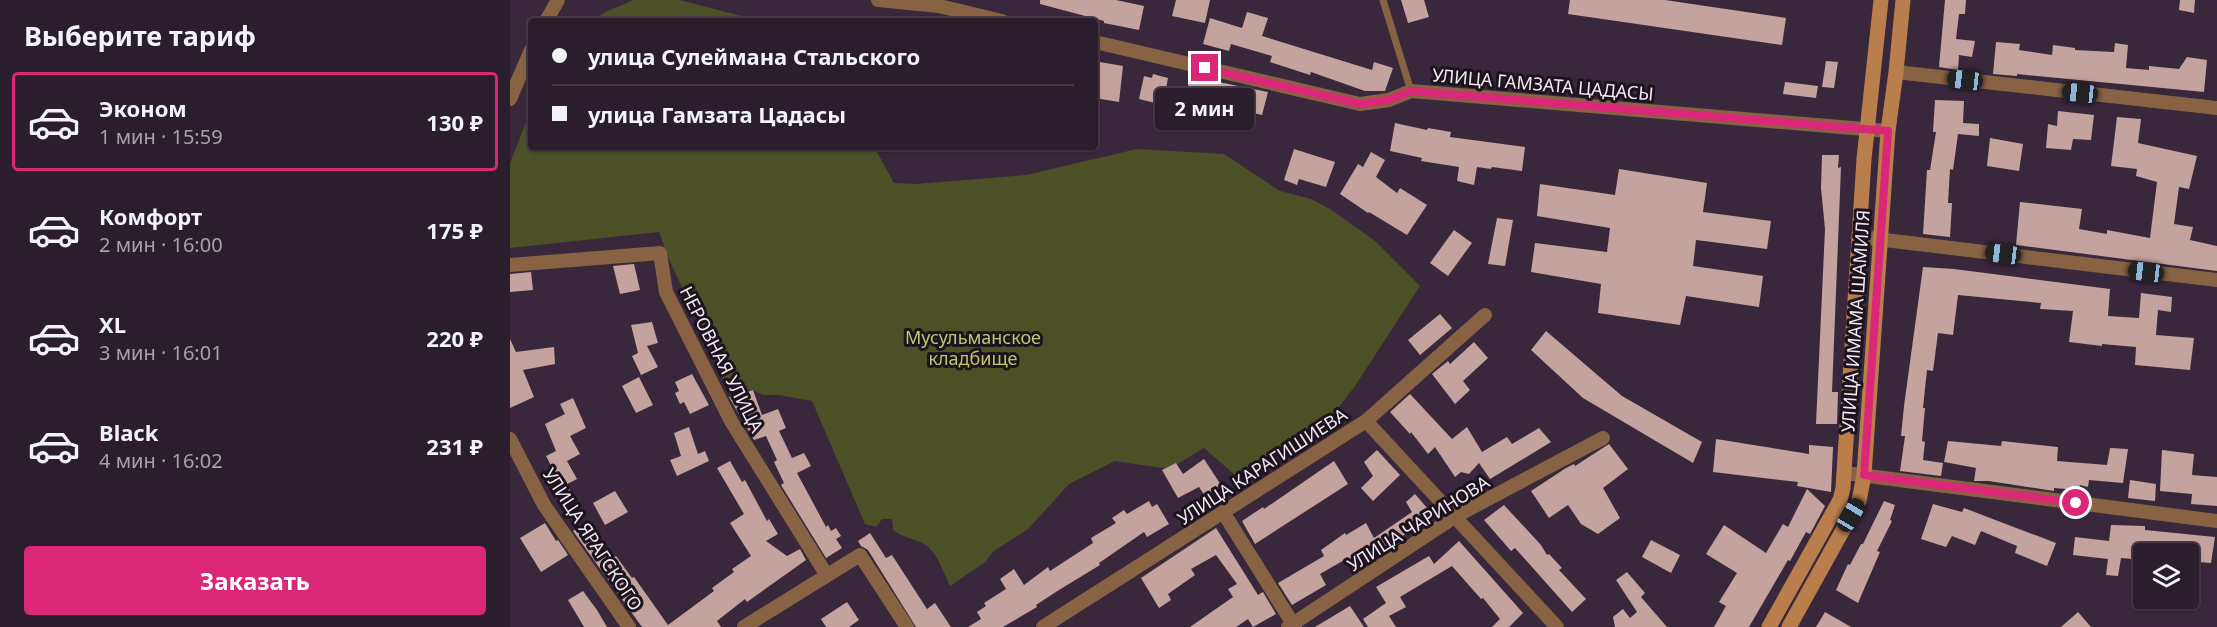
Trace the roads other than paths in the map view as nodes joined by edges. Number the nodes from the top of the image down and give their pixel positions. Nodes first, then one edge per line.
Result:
1 (558, 0) edge
2 (878, 0) edge
3 (1383, 0) edge
4 (1881, 0) edge
5 (1903, 0) edge
6 (941, 3) edge
7 (548, 18) edge
8 (992, 18) edge
9 (1098, 43) edge
10 (528, 57) edge
11 (1896, 72) junction
12 (1411, 91) junction
13 (510, 99) edge
14 (2217, 108) edge
15 (1866, 129) junction
16 (1888, 131) junction
17 (1860, 237) junction
18 (510, 265) edge
19 (2217, 280) edge
20 (1485, 315) dead end
21 (1366, 421) junction
22 (1603, 438) dead end
23 (510, 439) edge
24 (1845, 473) junction
25 (1864, 475) junction
26 (1223, 512) junction
27 (1456, 516) junction
28 (2217, 522) edge
29 (826, 574) junction
30 (1292, 626) edge
31 (629, 627) edge
32 (744, 627) edge
33 (907, 627) edge
34 (1043, 627) edge
35 (1557, 627) edge
36 (1769, 627) edge
37 (1789, 627) edge

1 - 7 street
2 - 6 street
3 - 12 lane
4 - 15 main road, УЛИЦА ИМАМА ШАМИЛЯ
5 - 11 main road, УЛИЦА ИМАМА ШАМИЛЯ
6 - 8 street
9 - 12 street, УЛИЦА ГАМЗАТА ЦАДАСЫ
10 - 13 street
11 - 14 street
11 - 16 main road, УЛИЦА ИМАМА ШАМИЛЯ
12 - 15 street, УЛИЦА ГАМЗАТА ЦАДАСЫ
15 - 16 street, УЛИЦА ГАМЗАТА ЦАДАСЫ
15 - 17 main road, УЛИЦА ИМАМА ШАМИЛЯ
16 - 25 main road, УЛИЦА ИМАМА ШАМИЛЯ
17 - 19 street
17 - 24 main road, УЛИЦА ИМАМА ШАМИЛЯ
18 - 29 street, НЕРОВНАЯ УЛИЦА
20 - 21 street, УЛИЦА КАРАГИШИЕВА
21 - 26 street, УЛИЦА КАРАГИШИЕВА
21 - 27 street
22 - 27 street, УЛИЦА ЧАРИНОВА
23 - 31 street, УЛИЦА ЯРАГСКОГО
24 - 25 street
24 - 36 main road, УЛИЦА ИМАМА ШАМИЛЯ
25 - 28 street
25 - 37 main road, УЛИЦА ИМАМА ШАМИЛЯ
26 - 30 street
26 - 34 street, УЛИЦА КАРАГИШИЕВА
27 - 30 street, УЛИЦА ЧАРИНОВА
27 - 35 street
29 - 32 street
29 - 33 street

